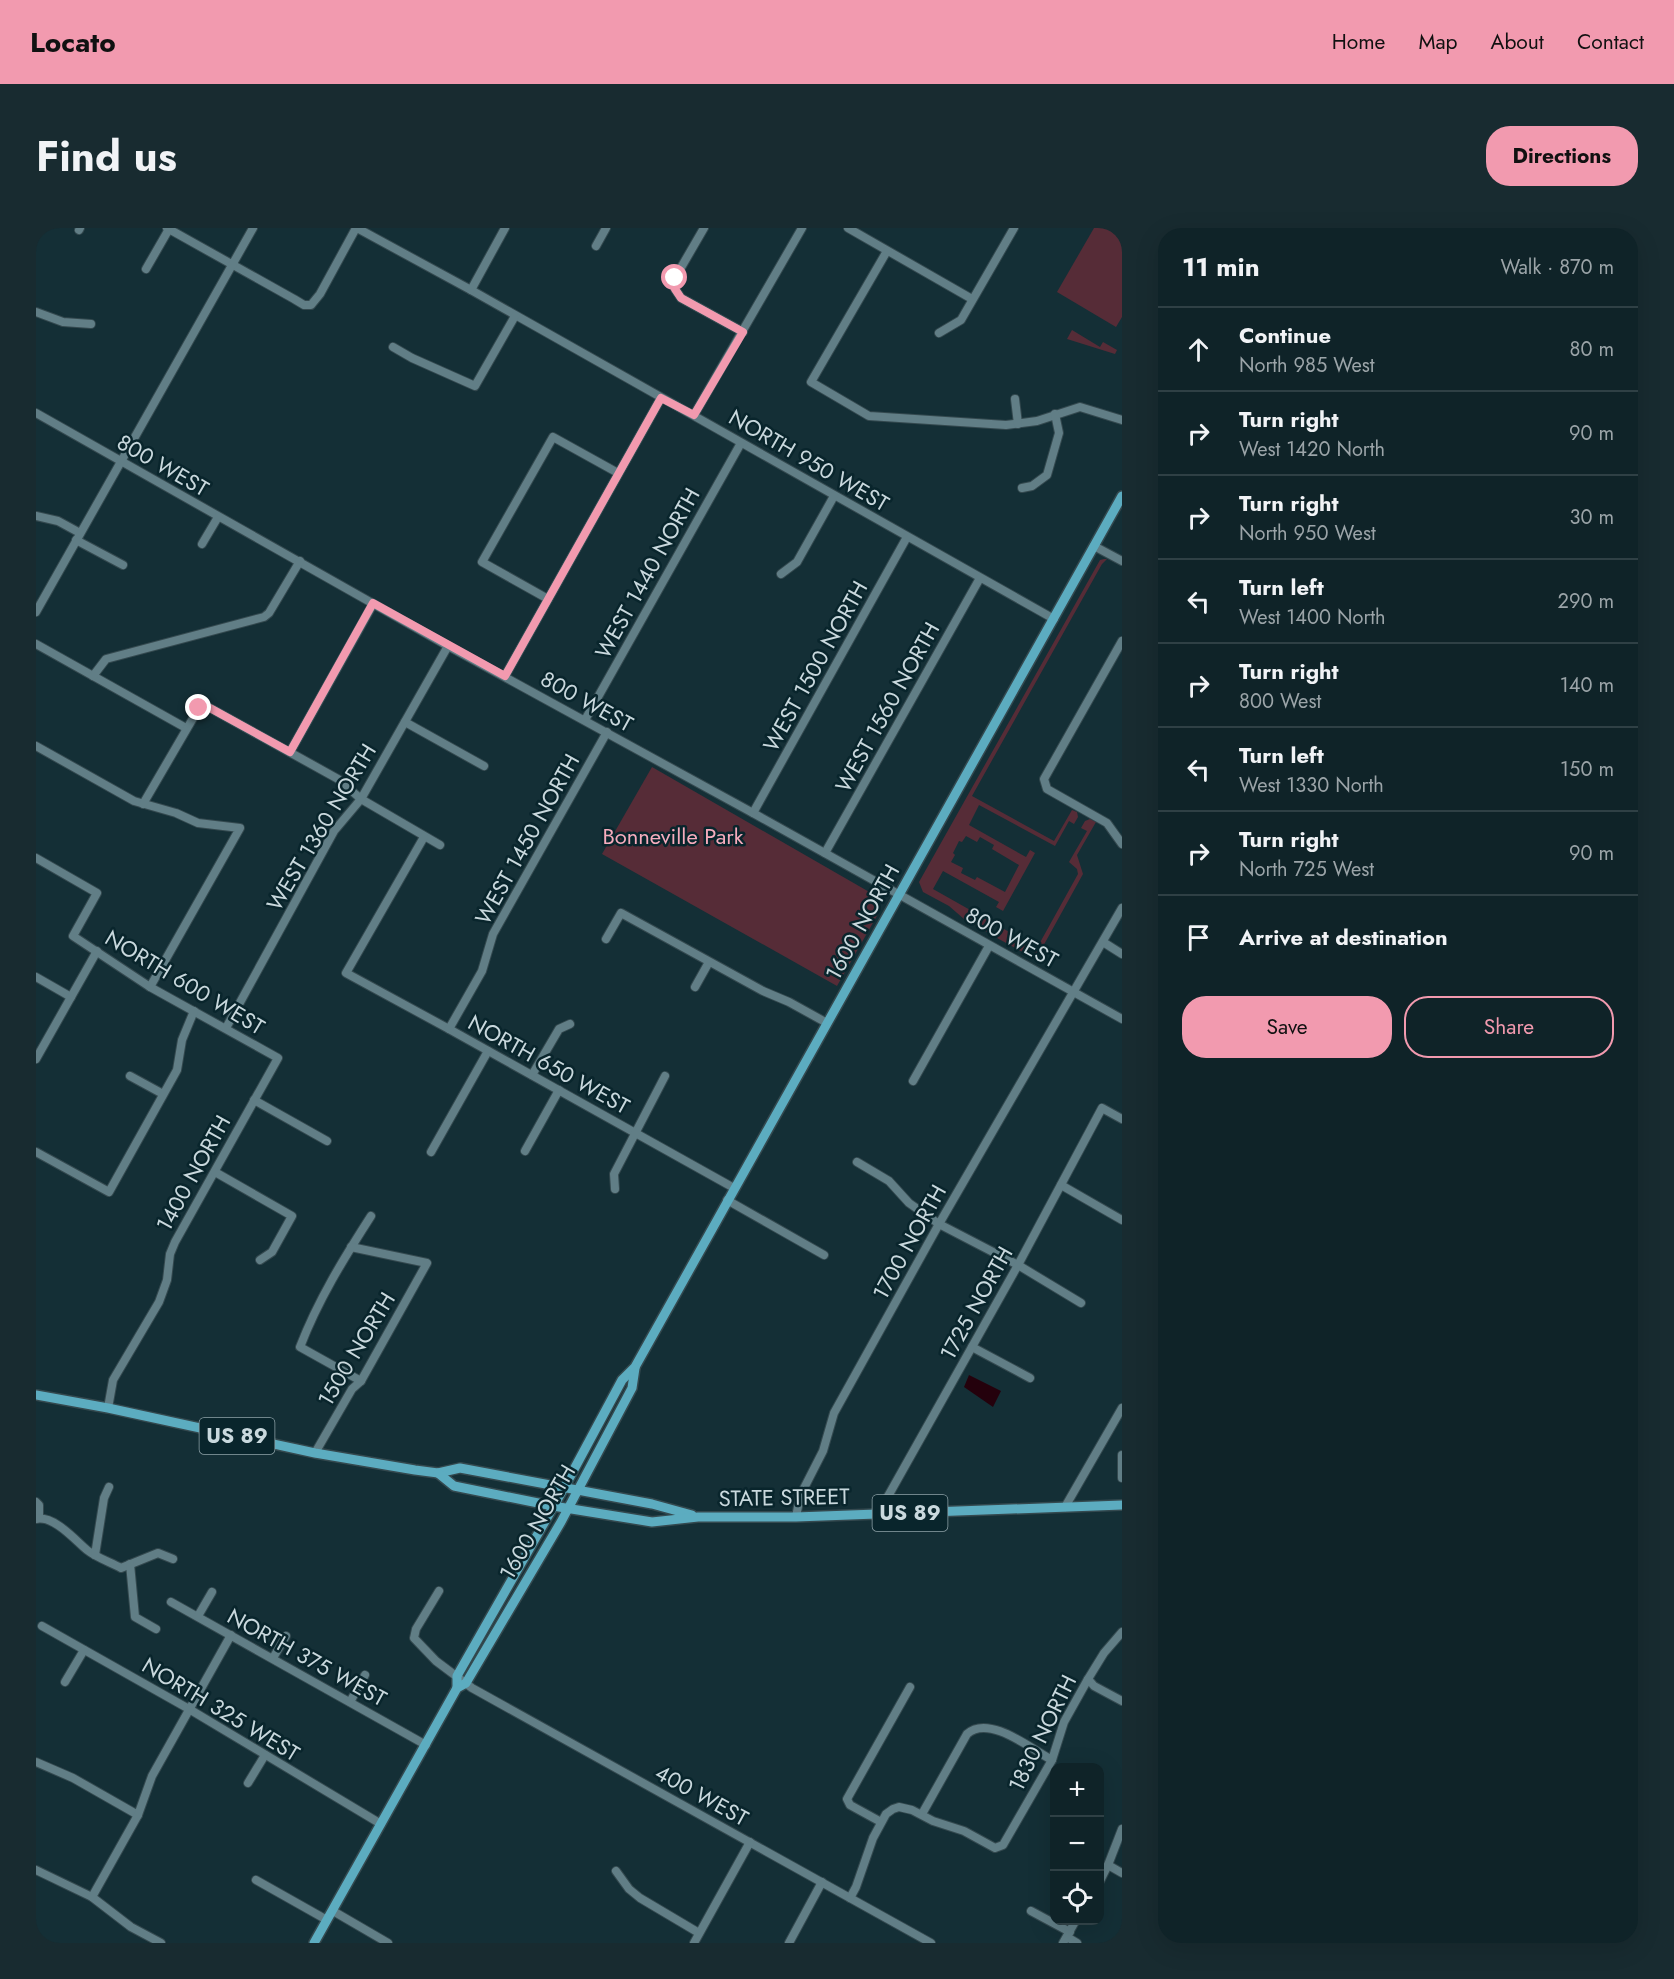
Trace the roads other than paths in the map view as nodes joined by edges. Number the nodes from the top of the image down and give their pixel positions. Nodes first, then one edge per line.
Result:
1 (168, 228) edge
2 (253, 228) edge
3 (356, 228) edge
4 (505, 228) edge
5 (606, 228) edge
6 (704, 228) edge
7 (802, 228) edge
8 (848, 228) edge
9 (1014, 228) edge
10 (596, 246) dead end
11 (887, 250) junction
12 (232, 264) junction
13 (146, 269) dead end
14 (471, 290) junction
15 (972, 299) junction
16 (36, 312) edge
17 (515, 316) junction
18 (91, 324) dead end
19 (743, 332) junction
20 (939, 333) dead end
21 (393, 347) dead end
22 (661, 398) junction
23 (1015, 399) dead end
24 (36, 413) edge
25 (1055, 414) junction
26 (694, 415) junction
27 (1122, 420) edge
28 (1018, 424) junction
29 (741, 443) junction
30 (121, 461) junction
31 (618, 473) junction
32 (1022, 488) dead end
33 (834, 495) junction
34 (1122, 496) edge
35 (36, 516) edge
36 (218, 517) junction
37 (78, 536) junction
38 (907, 537) junction
39 (202, 544) dead end
40 (1094, 546) junction
41 (300, 561) junction
42 (1122, 561) edge
43 (123, 565) dead end
44 (781, 574) dead end
45 (980, 578) junction
46 (548, 599) junction
47 (373, 603) junction
48 (36, 612) edge
49 (1054, 619) junction
50 (36, 644) edge
51 (448, 646) junction
52 (1120, 646) edge
53 (93, 676) junction
54 (505, 676) junction
55 (585, 720) junction
56 (405, 722) junction
57 (186, 728) junction
58 (607, 732) junction
59 (36, 746) edge
60 (290, 752) junction
61 (484, 766) dead end
62 (361, 799) junction
63 (143, 804) junction
64 (753, 813) junction
65 (424, 837) junction
66 (1122, 844) edge
67 (440, 845) dead end
68 (825, 853) junction
69 (36, 858) edge
70 (899, 896) junction
71 (1122, 908) edge
72 (606, 939) dead end
73 (1103, 942) junction
74 (989, 946) junction
75 (97, 951) junction
76 (1122, 954) edge
77 (709, 962) junction
78 (36, 977) edge
79 (150, 987) junction
80 (695, 987) dead end
81 (1074, 992) junction
82 (71, 997) junction
83 (195, 1011) junction
84 (1122, 1019) edge
85 (827, 1023) junction
86 (570, 1024) dead end
87 (226, 1028) junction
88 (449, 1029) junction
89 (488, 1051) junction
90 (278, 1058) joint
91 (36, 1059) edge
92 (532, 1075) junction
93 (130, 1076) dead end
94 (665, 1076) dead end
95 (913, 1081) dead end
96 (560, 1090) junction
97 (163, 1094) junction
98 (254, 1100) junction
99 (1122, 1119) edge
100 (634, 1133) junction
101 (327, 1141) dead end
102 (525, 1151) dead end
103 (36, 1152) edge
104 (431, 1152) dead end
105 (857, 1162) dead end
106 (214, 1172) junction
107 (1061, 1185) junction
108 (735, 1188) junction
109 (615, 1189) dead end
110 (727, 1200) junction
111 (371, 1216) dead end
112 (1122, 1221) edge
113 (939, 1224) junction
114 (351, 1247) junction
115 (824, 1255) dead end
116 (260, 1260) dead end
117 (1018, 1265) junction
118 (1081, 1303) dead end
119 (972, 1347) junction
120 (635, 1367) junction
121 (1030, 1378) dead end
122 (361, 1381) junction
123 (36, 1395) edge
124 (108, 1408) junction
125 (1122, 1408) edge
126 (315, 1453) junction
127 (1122, 1455) edge
128 (438, 1473) junction
129 (1122, 1478) edge
130 (109, 1487) dead end
131 (564, 1488) junction
132 (578, 1491) junction
133 (36, 1502) edge
134 (1122, 1505) edge
135 (554, 1506) junction
136 (1065, 1507) junction
137 (568, 1508) junction
138 (878, 1514) junction
139 (698, 1517) junction
140 (796, 1517) junction
141 (38, 1518) edge
142 (95, 1555) junction
143 (173, 1559) dead end
144 (130, 1564) junction
145 (439, 1591) dead end
146 (212, 1592) dead end
147 (171, 1602) dead end
148 (198, 1616) junction
149 (42, 1626) dead end
150 (156, 1629) dead end
151 (1122, 1632) edge
152 (231, 1635) junction
153 (286, 1636) dead end
154 (84, 1650) junction
155 (273, 1658) junction
156 (365, 1676) dead end
157 (457, 1676) junction
158 (1088, 1679) junction
159 (65, 1682) dead end
160 (461, 1685) junction
161 (910, 1687) dead end
162 (1122, 1701) edge
163 (350, 1702) junction
164 (189, 1709) junction
165 (426, 1744) junction
166 (265, 1755) junction
167 (1052, 1760) junction
168 (36, 1762) edge
169 (248, 1783) dead end
170 (922, 1814) junction
171 (138, 1815) junction
172 (881, 1822) junction
173 (381, 1824) junction
174 (1122, 1829) edge
175 (750, 1842) junction
176 (1108, 1865) junction
177 (36, 1870) edge
178 (616, 1870) dead end
179 (1104, 1873) edge
180 (1122, 1873) edge
181 (256, 1880) dead end
182 (822, 1882) junction
183 (92, 1897) junction
184 (850, 1898) junction
185 (333, 1911) junction
186 (1031, 1911) dead end
187 (327, 1920) junction
188 (699, 1933) junction
189 (1067, 1937) edge
190 (161, 1943) edge
191 (314, 1943) edge
192 (388, 1943) edge
193 (694, 1943) edge
194 (789, 1943) edge
195 (931, 1943) edge
196 (1077, 1943) edge

1 - 12 street
1 - 13 street
2 - 12 street
3 - 12 street
3 - 14 street, NORTH 950 WEST
4 - 14 street
5 - 10 street
6 - 19 street
7 - 19 street
8 - 11 street
9 - 15 street
11 - 15 street
11 - 28 street
12 - 30 street
14 - 17 street, NORTH 950 WEST
15 - 20 street
16 - 18 street
17 - 21 street
17 - 22 street, NORTH 950 WEST
19 - 26 street
22 - 26 street, NORTH 950 WEST
22 - 31 street
23 - 28 street
24 - 30 street, 800 WEST
25 - 27 street
25 - 28 street
25 - 32 street
26 - 29 street, NORTH 950 WEST
29 - 33 street, NORTH 950 WEST
29 - 55 street, WEST 1440 NORTH
30 - 36 street, 800 WEST
30 - 37 street
31 - 46 street
31 - 46 street
33 - 38 street, NORTH 950 WEST
33 - 44 street
34 - 40 main road, 1600 NORTH
35 - 37 street
36 - 39 street
36 - 41 street, 800 WEST
37 - 43 street
37 - 48 street
38 - 45 street, NORTH 950 WEST
38 - 64 street, WEST 1500 NORTH
40 - 42 street
40 - 49 main road, 1600 NORTH
41 - 47 street, 800 WEST
41 - 53 street
45 - 49 street, NORTH 950 WEST
45 - 68 street, WEST 1560 NORTH
46 - 54 street
47 - 51 street, 800 WEST
47 - 60 street
49 - 70 main road, 1600 NORTH
50 - 53 street
51 - 54 street, 800 WEST
51 - 56 street, WEST 1360 NORTH
52 - 66 street
53 - 57 street
54 - 55 street, 800 WEST
55 - 58 street, 800 WEST
56 - 61 street
56 - 62 street, WEST 1360 NORTH
57 - 60 street
57 - 63 street
58 - 64 street, 800 WEST
58 - 88 street, WEST 1450 NORTH
59 - 63 street
60 - 62 street
62 - 65 street
62 - 87 street, WEST 1360 NORTH
63 - 79 street
64 - 68 street, 800 WEST
65 - 67 street
65 - 88 street, NORTH 650 WEST
68 - 70 street, 800 WEST
69 - 75 street, NORTH 600 WEST
70 - 74 street, 800 WEST
70 - 85 main road, 1600 NORTH
71 - 73 street, 1700 NORTH
72 - 77 street
73 - 76 street
73 - 81 street, 1700 NORTH
74 - 81 street, 800 WEST
74 - 95 street
75 - 79 street, NORTH 600 WEST
75 - 82 street
77 - 80 street
77 - 85 street
78 - 82 street
79 - 83 street, NORTH 600 WEST
81 - 84 street, 800 WEST
81 - 113 street, 1700 NORTH
82 - 91 street
83 - 87 street, NORTH 600 WEST
83 - 97 street
85 - 108 main road, 1600 NORTH
86 - 92 street
87 - 90 street, NORTH 600 WEST
88 - 89 street, NORTH 650 WEST
89 - 92 street, NORTH 650 WEST
89 - 104 street
90 - 98 street, 1400 NORTH
92 - 96 street, NORTH 650 WEST
93 - 97 street
94 - 100 street
96 - 100 street, NORTH 650 WEST
96 - 102 street
97 - 103 street
98 - 101 street
98 - 106 street, 1400 NORTH
99 - 107 street, 1725 NORTH
100 - 108 street, NORTH 650 WEST
100 - 109 street
105 - 113 street
106 - 116 street
106 - 124 street, 1400 NORTH
107 - 112 street
107 - 117 street, 1725 NORTH
108 - 110 main road, 1600 NORTH
110 - 115 street
110 - 120 main road, 1600 NORTH
111 - 114 street
113 - 117 street
113 - 140 street, 1700 NORTH
114 - 122 street
114 - 122 street, 1500 NORTH
117 - 118 street
117 - 119 street, 1725 NORTH
119 - 121 street
119 - 138 street, 1725 NORTH
120 - 131 main road, 1600 NORTH
120 - 132 main road, 1600 NORTH
122 - 126 street, 1500 NORTH
123 - 124 main road, STATE STREET / US 89
124 - 126 main road, STATE STREET / US 89
125 - 136 street
126 - 128 main road, STATE STREET / US 89
127 - 129 street
128 - 131 main road, STATE STREET / US 89
128 - 135 main road, STATE STREET / US 89
130 - 142 street
131 - 132 main road, STATE STREET / US 89
131 - 135 main road, 1600 NORTH
132 - 137 main road, 1600 NORTH
132 - 139 main road, STATE STREET / US 89
133 - 141 street
134 - 136 main road, STATE STREET / US 89
135 - 137 main road, STATE STREET / US 89
135 - 157 main road, 1600 NORTH
136 - 138 main road, STATE STREET / US 89
137 - 139 main road, STATE STREET / US 89
137 - 160 main road, 1600 NORTH
138 - 140 main road, STATE STREET / US 89
139 - 140 main road, STATE STREET / US 89
141 - 142 street
142 - 144 street
143 - 144 street
144 - 150 street
145 - 157 street
146 - 148 street
147 - 148 street, NORTH 375 WEST
148 - 152 street, NORTH 375 WEST
149 - 154 street, NORTH 325 WEST
151 - 158 street, 1830 NORTH
152 - 155 street, NORTH 375 WEST
152 - 164 street
153 - 155 street
154 - 159 street
154 - 164 street, NORTH 325 WEST
155 - 163 street, NORTH 375 WEST
156 - 163 street
157 - 160 main road, 1600 NORTH
158 - 162 street
158 - 167 street, 1830 NORTH
160 - 165 main road, 1600 NORTH
160 - 175 street, 400 WEST
161 - 172 street
163 - 165 street, NORTH 375 WEST
164 - 166 street, NORTH 325 WEST
164 - 171 street
165 - 173 main road, 1600 NORTH
166 - 169 street
166 - 173 street, NORTH 325 WEST
167 - 170 street
167 - 170 street, 1830 NORTH
168 - 171 street
170 - 172 street
171 - 183 street
172 - 184 street
173 - 185 main road, 1600 NORTH
174 - 176 street
175 - 182 street, 400 WEST
175 - 188 street
176 - 179 street
176 - 180 street
177 - 183 street
178 - 188 street
181 - 187 street
182 - 184 street, 400 WEST
182 - 194 street
183 - 190 street
184 - 195 street, 400 WEST
185 - 187 main road, 1600 NORTH
185 - 192 street
186 - 189 street
187 - 191 main road, 1600 NORTH
188 - 193 street
189 - 196 street

